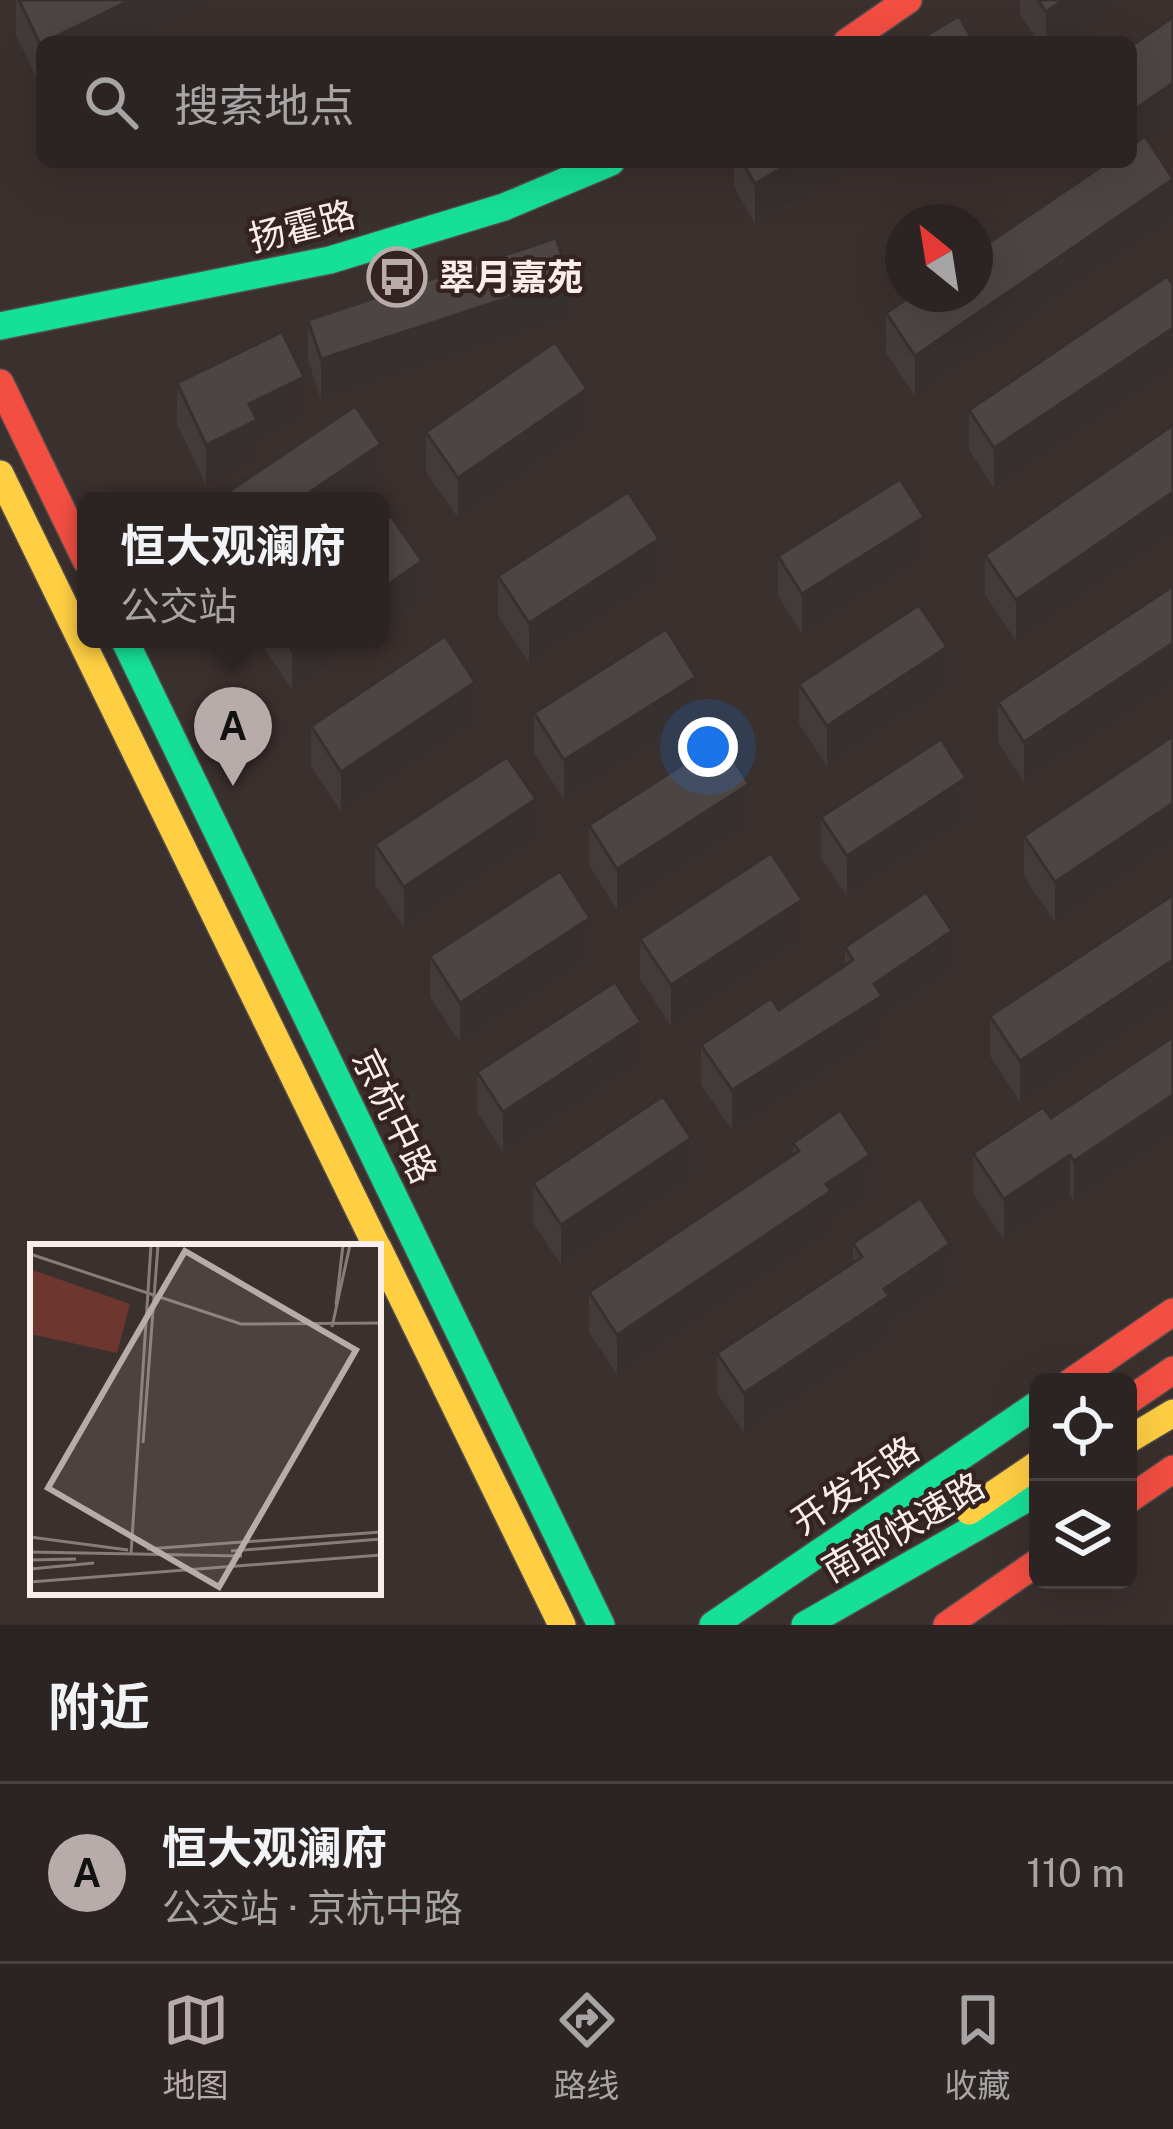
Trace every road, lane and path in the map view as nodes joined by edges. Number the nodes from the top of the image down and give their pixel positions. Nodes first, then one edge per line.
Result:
1 (908, 0) edge
2 (857, 36) edge
3 (597, 168) edge
4 (0, 326) edge
5 (0, 382) edge
6 (0, 474) edge
7 (77, 541) edge
8 (77, 632) edge
9 (85, 648) edge
10 (128, 648) edge
11 (376, 1244) edge
12 (381, 1254) edge
13 (1173, 1312) edge
14 (1173, 1370) edge
15 (1084, 1373) edge
16 (1137, 1395) edge
17 (1029, 1410) edge
18 (1173, 1413) edge
19 (1137, 1435) edge
20 (1173, 1469) edge
21 (1029, 1470) edge
22 (1137, 1494) edge
23 (1029, 1497) edge
24 (1029, 1568) edge
25 (562, 1625) edge
26 (601, 1625) edge
27 (713, 1625) edge
28 (805, 1625) edge
29 (947, 1625) edge

1 - 2 main road
3 - 4 main road, 扬霍路
5 - 7 main road
6 - 8 main road, 京杭中路
9 - 11 main road, 京杭中路
10 - 26 main road, 京杭中路
12 - 25 main road, 京杭中路
13 - 15 main road
14 - 16 main road
17 - 27 main road, 开发东路
18 - 19 main road
20 - 22 main road
21 - 28 main road
23 - 28 main road, 南部快速路
24 - 29 main road

